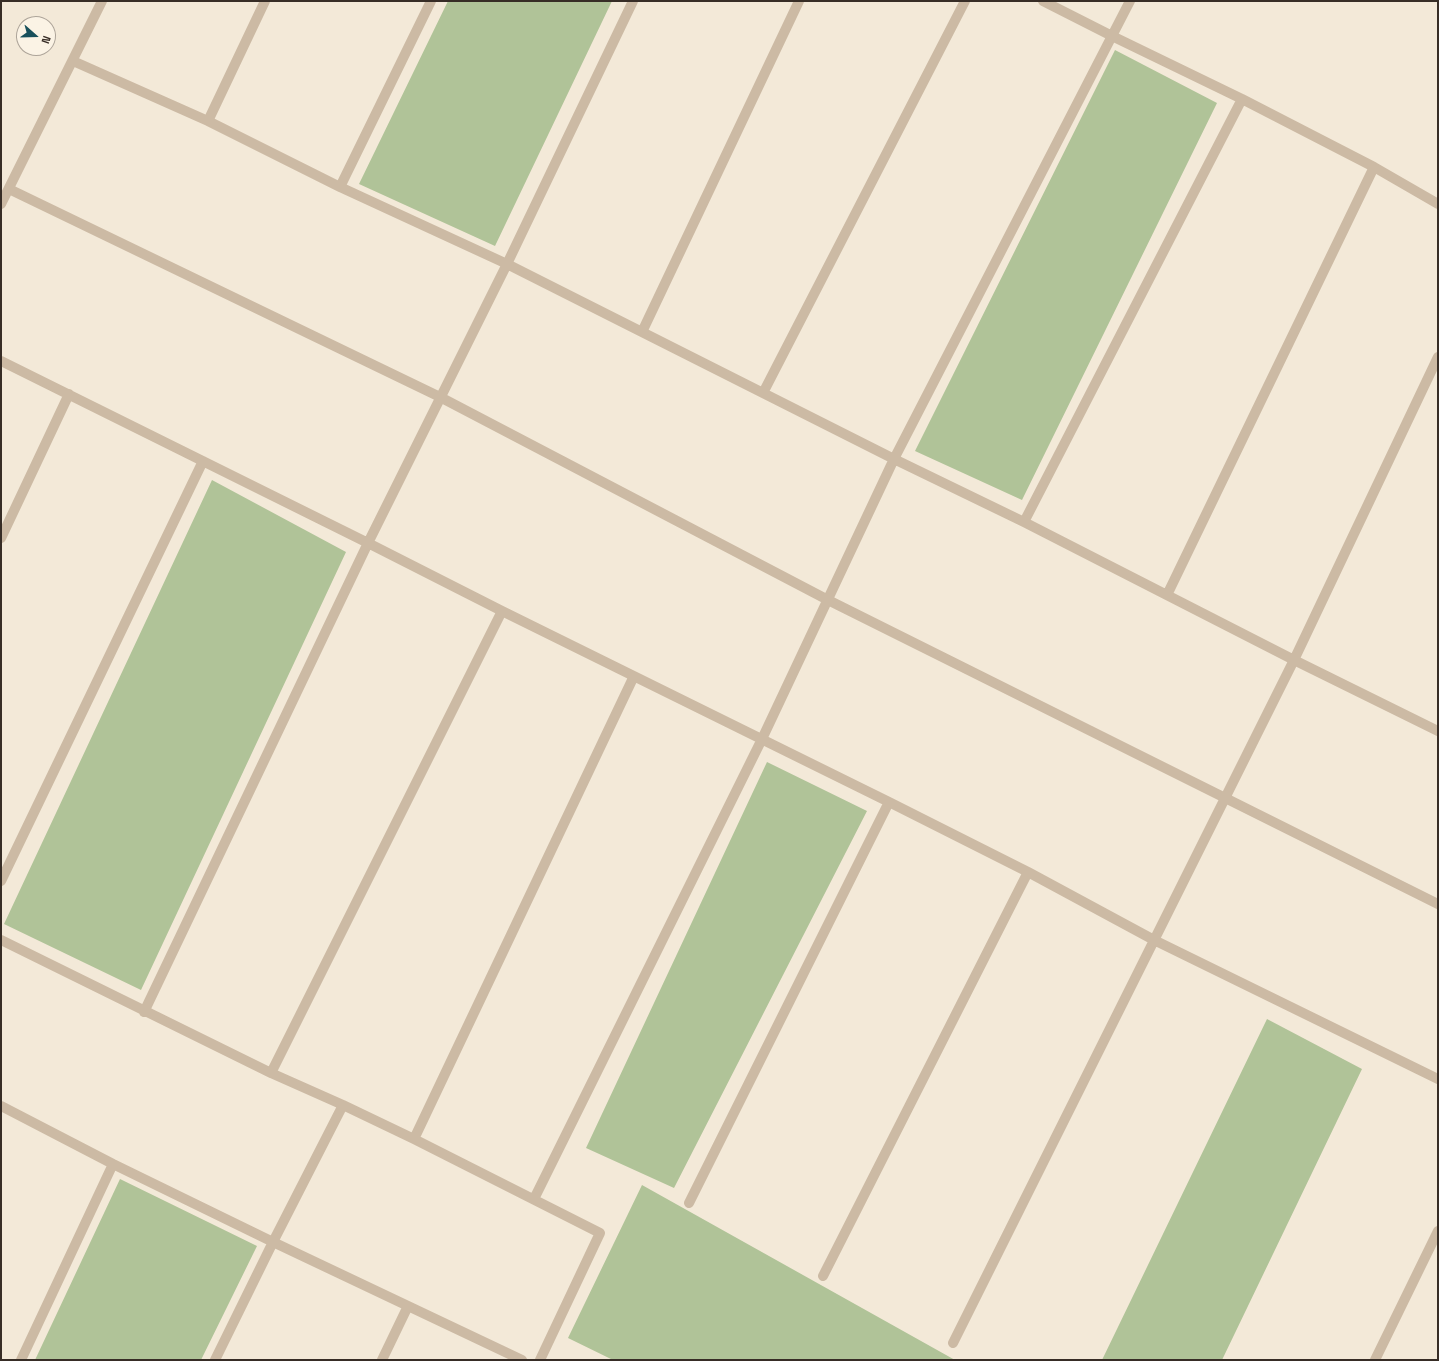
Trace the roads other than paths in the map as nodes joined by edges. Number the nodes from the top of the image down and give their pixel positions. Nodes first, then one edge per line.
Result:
1 (102, 1) edge
2 (266, 1) edge
3 (431, 1) edge
4 (633, 1) edge
5 (798, 1) edge
6 (965, 1) edge
7 (1043, 1) edge
8 (1130, 1) edge
9 (1112, 36) junction
10 (73, 61) junction
11 (1242, 99) junction
12 (208, 120) junction
13 (1374, 167) junction
14 (340, 187) junction
15 (9, 189) junction
16 (1, 204) edge
17 (1438, 204) edge
18 (507, 264) junction
19 (642, 332) junction
20 (1438, 357) edge
21 (1, 361) edge
22 (70, 394) junction
23 (763, 394) junction
24 (440, 398) junction
25 (894, 459) junction
26 (203, 461) junction
27 (1024, 522) junction
28 (1, 538) edge
29 (368, 543) junction
30 (1167, 595) junction
31 (828, 600) junction
32 (502, 611) junction
33 (1294, 660) junction
34 (634, 676) junction
35 (1438, 730) edge
36 (762, 739) junction
37 (1226, 799) junction
38 (889, 802) junction
39 (1028, 872) junction
40 (1, 881) edge
41 (1438, 904) edge
42 (1, 940) edge
43 (1154, 940) junction
44 (144, 1012) junction
45 (271, 1073) junction
46 (1438, 1079) edge
47 (343, 1105) junction
48 (1, 1106) edge
49 (414, 1138) junction
50 (113, 1164) junction
51 (534, 1199) junction
52 (689, 1204) dead end
53 (1438, 1231) edge
54 (273, 1242) junction
55 (823, 1276) dead end
56 (408, 1306) junction
57 (953, 1343) dead end
58 (21, 1360) edge
59 (215, 1360) edge
60 (382, 1360) edge
61 (522, 1360) edge
62 (540, 1360) edge
63 (1375, 1360) edge

1 - 10 street
2 - 12 street
3 - 14 street
4 - 18 street
5 - 19 street
6 - 23 street
7 - 9 street
8 - 9 street
9 - 11 street
9 - 25 street
10 - 12 street
10 - 15 street
11 - 13 street
11 - 27 street
12 - 14 street
13 - 17 street
13 - 30 street
14 - 18 street
15 - 16 street
15 - 24 street
18 - 19 street
18 - 24 street
19 - 23 street
20 - 33 street
21 - 22 street
22 - 26 street
22 - 28 street
23 - 25 street
24 - 29 street
24 - 31 street
25 - 27 street
25 - 31 street
26 - 29 street
26 - 40 street
27 - 30 street
29 - 32 street
29 - 44 street
30 - 33 street
31 - 36 street
31 - 37 street
32 - 34 street
32 - 45 street
33 - 35 street
33 - 37 street
34 - 36 street
34 - 49 street
36 - 38 street
36 - 51 street
37 - 41 street
37 - 43 street
38 - 39 street
38 - 52 street
39 - 43 street
39 - 55 street
42 - 44 street
43 - 46 street
43 - 57 street
44 - 45 street
45 - 47 street
47 - 49 street
47 - 54 street
48 - 50 street
49 - 51 street
50 - 54 street
50 - 58 street
51 - 62 street
53 - 63 street
54 - 56 street
54 - 59 street
56 - 60 street
56 - 61 street

